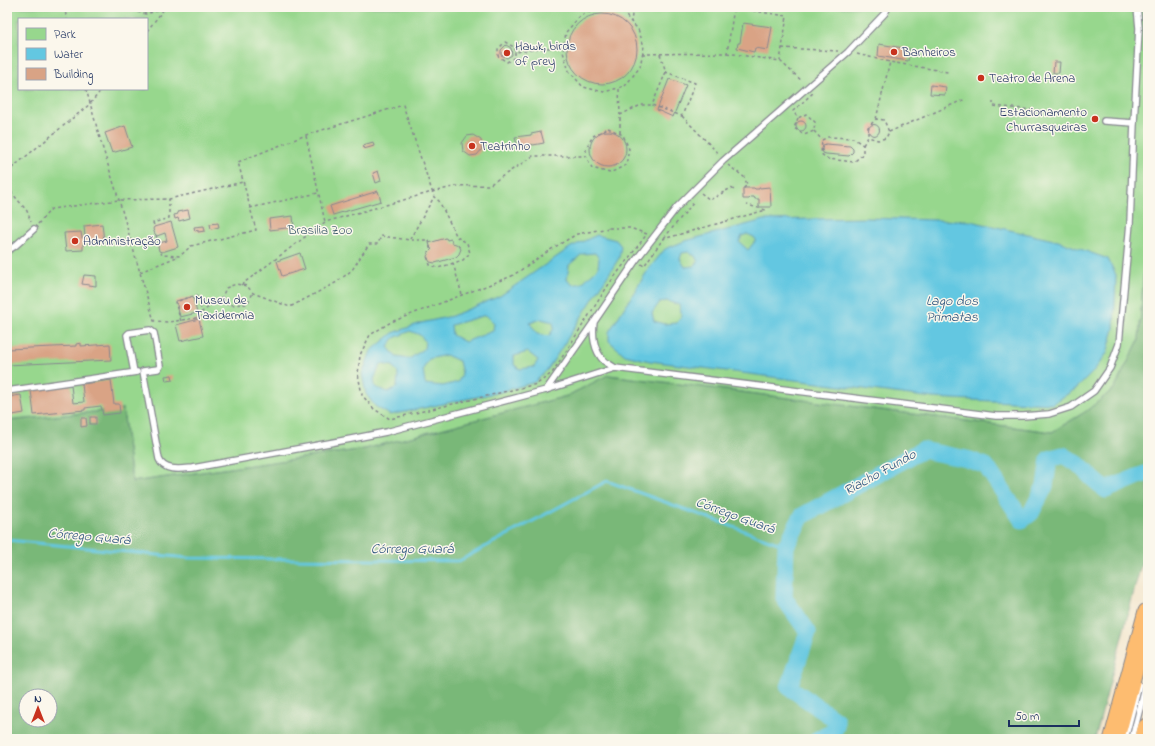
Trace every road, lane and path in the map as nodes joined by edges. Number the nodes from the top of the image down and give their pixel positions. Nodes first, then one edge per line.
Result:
1 (64, 7) edge
2 (128, 7) edge
3 (171, 7) edge
4 (604, 7) edge
5 (633, 7) edge
6 (888, 7) edge
7 (1137, 7) edge
8 (164, 9) junction
9 (67, 18) edge
10 (632, 22) junction
11 (148, 30) edge
12 (564, 46) junction
13 (515, 52) junction
14 (727, 53) junction
15 (642, 54) junction
16 (660, 54) junction
17 (780, 61) junction
18 (666, 72) junction
19 (948, 72) dead end
20 (808, 87) junction
21 (619, 88) junction
22 (86, 90) edge
23 (101, 90) edge
24 (964, 98) dead end
25 (993, 101) dead end
26 (90, 104) junction
27 (652, 105) junction
28 (1063, 112) dead end
29 (620, 115) junction
30 (682, 116) junction
31 (798, 118) junction
32 (876, 119) junction
33 (1104, 121) dead end
34 (1134, 123) junction
35 (814, 132) junction
36 (889, 132) junction
37 (620, 134) junction
38 (306, 135) junction
39 (868, 137) junction
40 (822, 140) junction
41 (863, 145) junction
42 (586, 156) junction
43 (723, 160) junction
44 (7, 172) edge
45 (243, 182) junction
46 (7, 187) edge
47 (734, 190) dead end
48 (742, 191) dead end
49 (432, 192) junction
50 (319, 193) junction
51 (701, 193) dead end
52 (434, 197) junction
53 (696, 199) dead end
54 (119, 200) junction
55 (169, 200) junction
56 (747, 205) dead end
57 (250, 208) junction
58 (325, 222) junction
59 (154, 225) dead end
60 (34, 229) junction
61 (156, 235) dead end
62 (663, 239) junction
63 (410, 240) junction
64 (158, 243) dead end
65 (7, 251) edge
66 (161, 253) dead end
67 (180, 256) junction
68 (453, 263) junction
69 (644, 266) dead end
70 (140, 272) junction
71 (241, 285) junction
72 (253, 293) junction
73 (462, 295) junction
74 (222, 297) junction
75 (202, 312) junction
76 (181, 321) junction
77 (594, 322) junction
78 (615, 368) junction
79 (143, 371) junction
80 (134, 372) junction
81 (546, 390) junction
82 (7, 391) edge
83 (1148, 613) edge
84 (1148, 677) edge
85 (1140, 680) dead end
86 (1148, 728) edge
87 (1114, 739) edge
88 (1125, 739) edge
89 (1132, 739) edge
90 (1145, 739) edge

1 - 9 path
2 - 8 path
3 - 8 path
4 - 10 path
4 - 12 path
5 - 10 path
6 - 20 lane
7 - 34 lane
8 - 11 path
10 - 15 path
12 - 13 path
12 - 21 path
13 - 13 path
14 - 16 path
14 - 17 path
14 - 17 path
15 - 16 path
15 - 21 path
16 - 18 path
17 - 20 path
18 - 27 path
18 - 30 path
19 - 32 path
20 - 31 path
20 - 43 lane
21 - 29 path
22 - 26 path
23 - 26 path
24 - 36 path
25 - 28 path
26 - 44 path
26 - 54 path
27 - 29 path
27 - 30 path
29 - 37 path
30 - 43 path
31 - 35 path
31 - 35 path
32 - 36 path
32 - 39 path
33 - 34 lane
34 - 78 lane
35 - 40 path
36 - 39 path
37 - 42 path
37 - 42 path
38 - 45 path
38 - 49 path
38 - 50 path
39 - 41 path
40 - 41 path
40 - 41 path
42 - 49 path
43 - 48 path
43 - 77 lane
45 - 55 path
45 - 57 path
46 - 60 path
47 - 51 path
49 - 52 path
49 - 58 path
50 - 57 path
50 - 58 path
52 - 63 path
52 - 68 path
53 - 62 path
54 - 55 path
54 - 60 path
54 - 70 path
55 - 59 path
56 - 62 path
57 - 67 path
58 - 71 path
60 - 65 lane
61 - 64 path
62 - 69 path
63 - 68 path
63 - 72 path
66 - 67 path
67 - 70 path
68 - 73 path
70 - 76 path
71 - 72 path
71 - 74 path
72 - 74 path
73 - 73 path
74 - 75 path
75 - 76 path
75 - 76 path
77 - 78 lane
77 - 81 lane
78 - 81 lane
79 - 80 lane
79 - 80 lane
79 - 81 lane
80 - 82 lane
83 - 87 highway
84 - 89 lane
85 - 88 lane
86 - 90 highway

